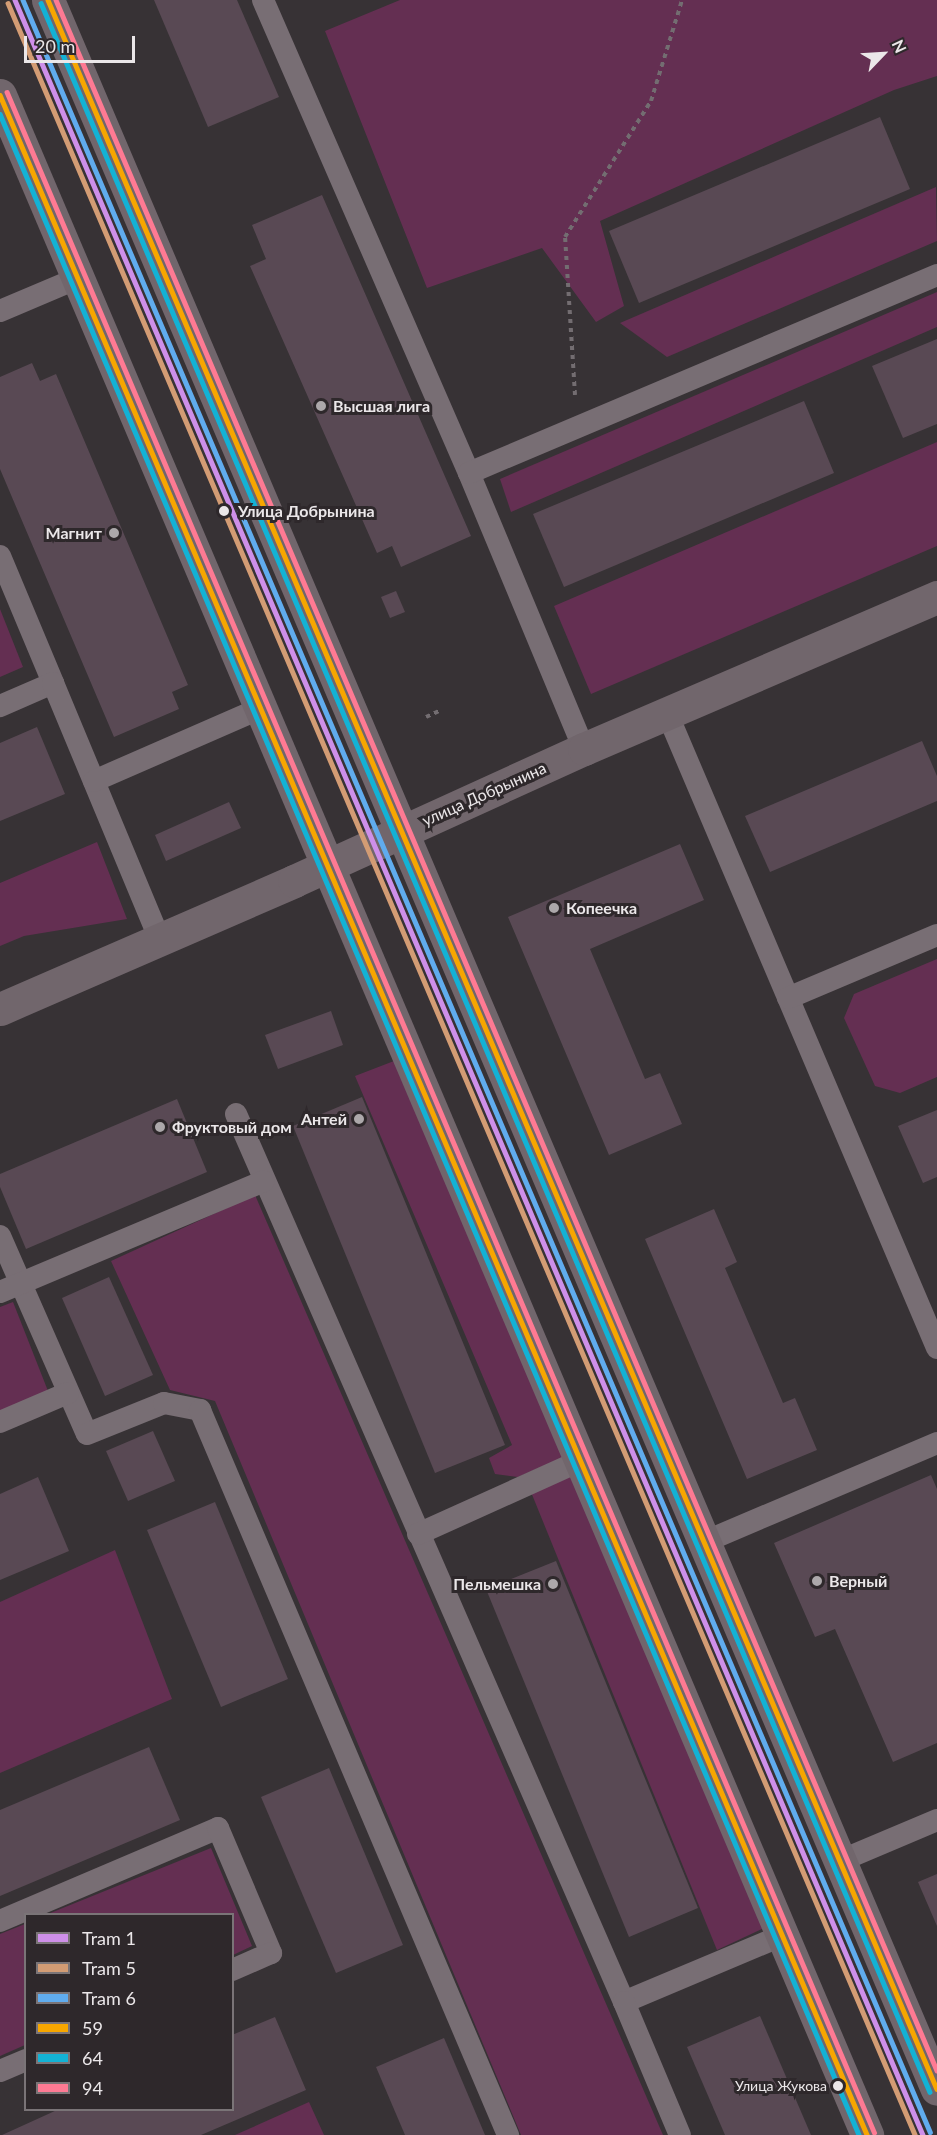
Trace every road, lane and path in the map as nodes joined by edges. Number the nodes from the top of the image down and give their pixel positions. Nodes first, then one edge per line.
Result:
1 (48, 0) edge
2 (263, 0) edge
3 (682, 0) edge
4 (0, 95) edge
5 (937, 275) edge
6 (78, 278) junction
7 (0, 311) edge
8 (577, 428) junction
9 (469, 473) junction
10 (0, 556) edge
11 (937, 597) edge
12 (53, 683) junction
13 (0, 706) edge
14 (261, 708) junction
15 (441, 710) dead end
16 (667, 712) junction
17 (426, 717) dead end
18 (584, 749) junction
19 (94, 781) junction
20 (401, 831) junction
21 (329, 865) junction
22 (937, 935) edge
23 (160, 940) junction
24 (788, 998) junction
25 (0, 1009) edge
26 (236, 1114) dead end
27 (264, 1181) junction
28 (0, 1236) edge
29 (10, 1288) edge
30 (927, 1299) edge
31 (937, 1348) edge
32 (68, 1393) junction
33 (0, 1422) edge
34 (937, 1443) edge
35 (580, 1461) junction
36 (418, 1534) junction
37 (704, 1542) junction
38 (937, 1820) edge
39 (840, 1861) junction
40 (0, 1921) edge
41 (781, 1936) junction
42 (234, 1969) edge
43 (624, 2002) junction
44 (24, 2061) edge
45 (0, 2071) edge
46 (937, 2089) edge
47 (508, 2135) edge
48 (680, 2135) edge
49 (867, 2135) edge

1 - 20 main road
2 - 9 lane
3 - 8 path
4 - 6 main road
5 - 8 lane
6 - 7 lane
6 - 14 main road
8 - 9 lane
9 - 18 lane
10 - 12 lane
11 - 16 main road, улица Добрынина
12 - 13 lane
12 - 19 lane
14 - 19 lane
14 - 21 main road
15 - 17 path
16 - 18 main road, улица Добрынина
16 - 24 lane
18 - 20 main road, улица Добрынина
19 - 23 lane
20 - 21 main road, улица Добрынина
20 - 37 main road
21 - 23 main road, улица Добрынина
21 - 35 main road
22 - 24 lane
23 - 25 main road, улица Добрынина
24 - 30 lane
26 - 27 lane
27 - 29 lane
27 - 36 lane
28 - 29 lane
29 - 32 lane
30 - 31 lane
32 - 33 lane
32 - 47 lane
34 - 37 lane
35 - 36 lane
35 - 41 main road
36 - 43 lane
37 - 39 main road
38 - 39 lane
39 - 46 main road
40 - 42 lane
41 - 43 lane
41 - 49 main road
43 - 48 lane
44 - 45 lane

